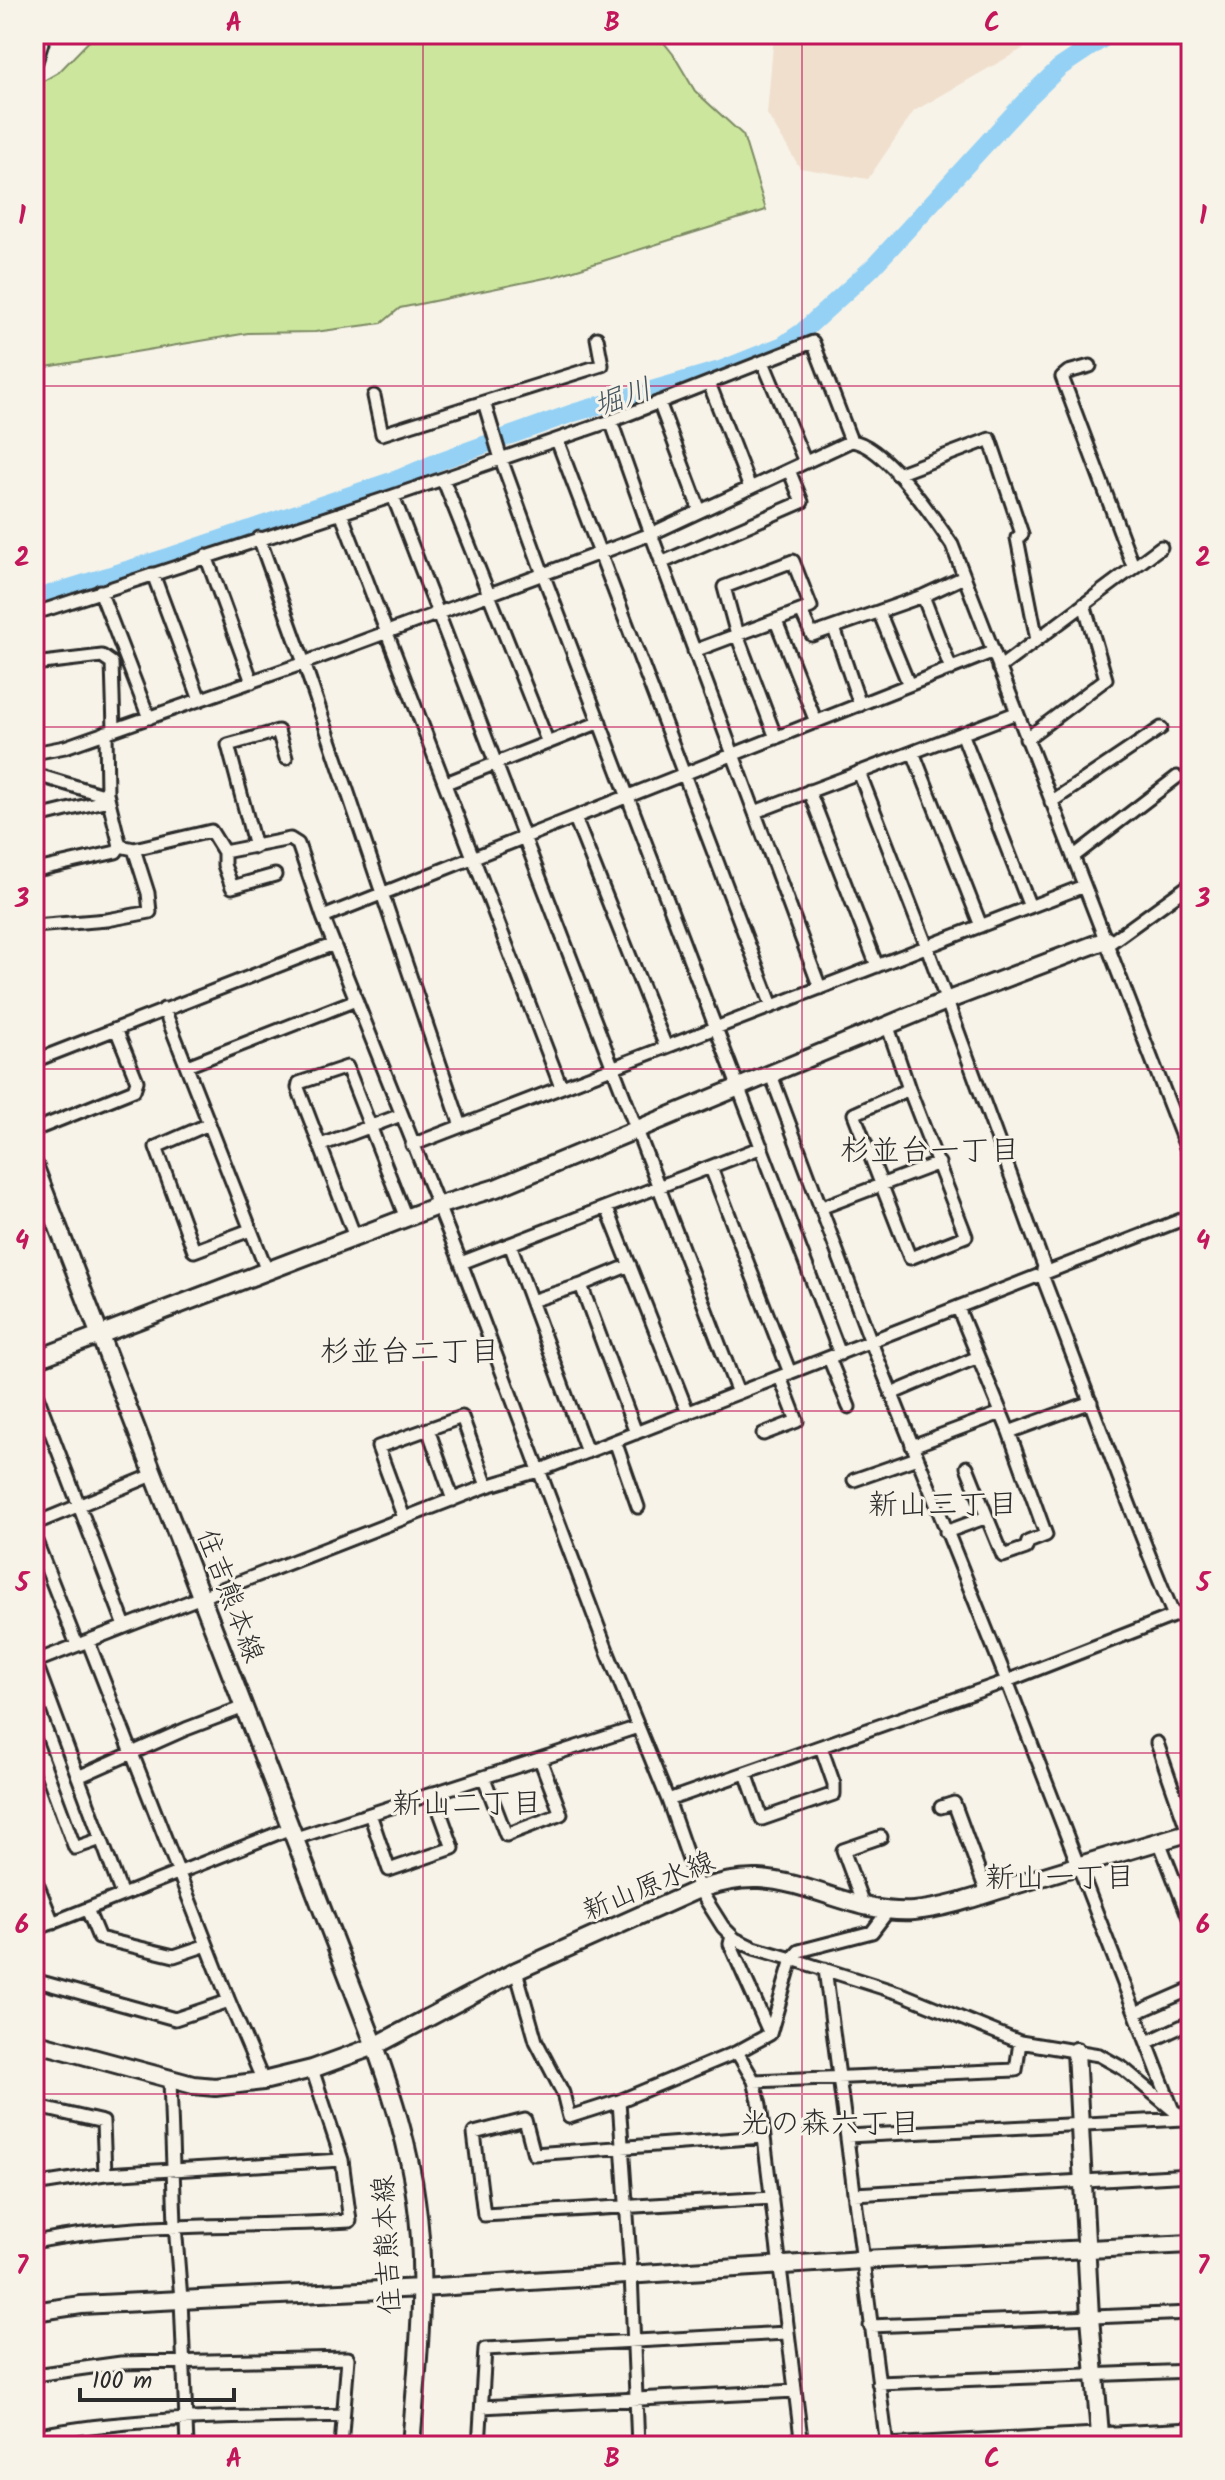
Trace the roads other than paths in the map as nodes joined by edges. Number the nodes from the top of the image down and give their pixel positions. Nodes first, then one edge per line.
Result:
1 (42, 34) edge
2 (34, 60) edge
3 (597, 338) dead end
4 (763, 362) junction
5 (1090, 366) dead end
6 (709, 383) junction
7 (374, 396) dead end
8 (484, 402) junction
9 (659, 402) junction
10 (611, 421) junction
11 (557, 440) junction
12 (851, 441) junction
13 (501, 459) junction
14 (805, 462) junction
15 (789, 470) junction
16 (897, 474) junction
17 (443, 479) junction
18 (750, 488) junction
19 (393, 496) junction
20 (700, 511) junction
21 (341, 513) junction
22 (651, 534) junction
23 (259, 538) junction
24 (1161, 547) dead end
25 (599, 554) junction
26 (206, 556) junction
27 (661, 563) junction
28 (1133, 566) junction
29 (153, 574) junction
30 (543, 574) junction
31 (964, 577) junction
32 (100, 591) junction
33 (489, 595) junction
34 (923, 596) junction
35 (1084, 604) junction
36 (45, 610) dead end
37 (801, 611) junction
38 (879, 612) junction
39 (439, 613) junction
40 (776, 621) junction
41 (834, 628) junction
42 (386, 633) junction
43 (737, 635) junction
44 (1037, 640) junction
45 (694, 651) junction
46 (992, 652) junction
47 (304, 663) junction
48 (34, 664) edge
49 (999, 668) junction
50 (951, 669) junction
51 (252, 682) junction
52 (909, 685) junction
53 (200, 700) junction
54 (860, 705) junction
55 (1016, 713) junction
56 (149, 718) junction
57 (600, 722) junction
58 (816, 722) junction
59 (1161, 728) dead end
60 (110, 731) junction
61 (962, 733) junction
62 (776, 738) junction
63 (1026, 739) junction
64 (548, 743) junction
65 (913, 752) junction
66 (34, 753) edge
67 (733, 755) junction
68 (286, 758) dead end
69 (497, 763) junction
70 (859, 772) junction
71 (34, 774) edge
72 (684, 774) junction
73 (1177, 777) dead end
74 (446, 783) junction
75 (809, 791) junction
76 (107, 796) junction
77 (628, 796) junction
78 (1051, 802) junction
79 (755, 812) junction
80 (34, 818) edge
81 (575, 818) junction
82 (526, 837) junction
83 (120, 846) junction
84 (255, 847) junction
85 (134, 849) junction
86 (224, 852) junction
87 (474, 857) junction
88 (1073, 857) junction
89 (41, 869) dead end
90 (275, 875) dead end
91 (1191, 884) edge
92 (1084, 886) junction
93 (381, 894) junction
94 (1030, 907) junction
95 (323, 917) junction
96 (34, 926) edge
97 (981, 926) junction
98 (1106, 942) junction
99 (334, 944) junction
100 (927, 947) junction
101 (877, 966) junction
102 (820, 988) junction
103 (356, 1000) junction
104 (946, 1001) junction
105 (772, 1006) junction
106 (164, 1009) junction
107 (717, 1027) junction
108 (888, 1027) junction
109 (116, 1029) junction
110 (666, 1047) junction
111 (34, 1061) edge
112 (187, 1066) junction
113 (612, 1068) junction
114 (771, 1075) junction
115 (561, 1087) junction
116 (738, 1087) junction
117 (909, 1089) junction
118 (401, 1115) junction
119 (209, 1124) junction
120 (370, 1126) junction
121 (461, 1126) junction
122 (636, 1129) junction
123 (34, 1130) edge
124 (321, 1145) junction
125 (412, 1145) junction
126 (762, 1147) junction
127 (1191, 1160) edge
128 (939, 1163) junction
129 (34, 1165) edge
130 (711, 1168) junction
131 (882, 1186) junction
132 (658, 1189) junction
133 (40, 1197) edge
134 (437, 1206) junction
135 (607, 1208) junction
136 (820, 1208) junction
137 (1191, 1216) edge
138 (406, 1218) junction
139 (250, 1230) junction
140 (355, 1237) junction
141 (510, 1244) junction
142 (461, 1263) junction
143 (630, 1265) junction
144 (267, 1271) junction
145 (1042, 1275) junction
146 (581, 1285) junction
147 (531, 1301) junction
148 (958, 1308) junction
149 (100, 1336) junction
150 (871, 1342) junction
151 (835, 1356) junction
152 (978, 1357) junction
153 (34, 1360) edge
154 (785, 1375) junction
155 (34, 1388) edge
156 (738, 1393) junction
157 (891, 1394) junction
158 (1091, 1402) junction
159 (849, 1407) dead end
160 (688, 1413) junction
161 (1001, 1413) junction
162 (428, 1429) junction
163 (1009, 1432) junction
164 (636, 1433) junction
165 (763, 1434) dead end
166 (615, 1441) junction
167 (587, 1452) junction
168 (914, 1452) junction
169 (967, 1467) dead end
170 (538, 1471) junction
171 (153, 1475) junction
172 (854, 1480) dead end
173 (487, 1486) junction
174 (453, 1500) junction
175 (80, 1506) junction
176 (638, 1507) dead end
177 (987, 1517) junction
178 (404, 1518) junction
179 (34, 1524) edge
180 (946, 1532) junction
181 (34, 1536) edge
182 (201, 1597) junction
183 (1191, 1609) edge
184 (1174, 1616) junction
185 (125, 1626) junction
186 (82, 1643) junction
187 (34, 1662) edge
188 (1007, 1681) junction
189 (244, 1707) junction
190 (638, 1727) junction
191 (34, 1738) edge
192 (1157, 1743) dead end
193 (821, 1747) junction
194 (131, 1752) junction
195 (540, 1759) junction
196 (746, 1773) junction
197 (78, 1777) junction
198 (484, 1778) junction
199 (433, 1793) junction
200 (668, 1800) junction
201 (941, 1807) dead end
202 (370, 1814) junction
203 (1190, 1832) edge
204 (293, 1833) junction
205 (881, 1837) dead end
206 (101, 1839) junction
207 (1159, 1841) junction
208 (1077, 1866) junction
209 (179, 1872) junction
210 (34, 1876) edge
211 (699, 1889) junction
212 (987, 1893) junction
213 (122, 1895) junction
214 (864, 1907) junction
215 (87, 1909) junction
216 (888, 1911) junction
217 (53, 1923) junction
218 (1191, 1923) edge
219 (34, 1930) edge
220 (732, 1936) junction
221 (207, 1945) junction
222 (792, 1959) junction
223 (825, 1969) junction
224 (516, 1971) junction
225 (34, 1980) edge
226 (1191, 1989) edge
227 (229, 2001) junction
228 (1136, 2013) junction
229 (1191, 2022) edge
230 (770, 2034) junction
231 (34, 2042) edge
232 (1020, 2042) junction
233 (1148, 2042) junction
234 (375, 2046) junction
235 (1076, 2051) junction
236 (737, 2052) junction
237 (312, 2069) junction
238 (838, 2078) junction
239 (170, 2080) junction
240 (263, 2081) junction
241 (754, 2081) junction
242 (619, 2101) junction
243 (34, 2106) edge
244 (1172, 2108) junction
245 (1187, 2122) edge
246 (1080, 2123) junction
247 (847, 2136) junction
248 (763, 2137) junction
249 (623, 2148) junction
250 (342, 2160) junction
251 (173, 2169) junction
252 (105, 2174) junction
253 (1191, 2175) edge
254 (1083, 2180) junction
255 (34, 2185) edge
256 (854, 2194) junction
257 (772, 2198) junction
258 (625, 2206) junction
259 (175, 2225) junction
260 (34, 2242) edge
261 (1191, 2244) edge
262 (1087, 2251) junction
263 (862, 2260) junction
264 (780, 2265) junction
265 (631, 2273) junction
266 (421, 2288) junction
267 (181, 2299) junction
268 (34, 2312) edge
269 (1191, 2313) edge
270 (1090, 2317) junction
271 (870, 2326) junction
272 (787, 2333) junction
273 (632, 2342) junction
274 (182, 2361) junction
275 (1191, 2371) edge
276 (1094, 2374) junction
277 (34, 2375) edge
278 (878, 2383) junction
279 (795, 2391) junction
280 (635, 2398) junction
281 (482, 2407) junction
282 (343, 2415) junction
283 (187, 2420) junction
284 (1191, 2429) edge
285 (34, 2435) edge
286 (1100, 2440) edge
287 (886, 2445) edge
288 (37, 2446) edge
289 (187, 2446) edge
290 (341, 2446) edge
291 (411, 2446) edge
292 (479, 2446) edge
293 (638, 2446) edge
294 (802, 2446) edge

1 - 2 street
3 - 8 street
4 - 6 street
4 - 12 street
4 - 14 street
5 - 28 street
6 - 9 street
6 - 18 street
7 - 8 street
8 - 13 street
9 - 10 street
9 - 20 street
10 - 11 street
10 - 22 street
11 - 13 street
11 - 25 street
12 - 14 street
12 - 16 street
13 - 17 street
13 - 30 street
14 - 15 street
15 - 18 street
15 - 27 street
16 - 31 street
16 - 44 street
17 - 19 street
17 - 33 street
18 - 20 street
19 - 21 street
19 - 39 street
20 - 22 street
21 - 23 street
21 - 42 street
22 - 25 street
22 - 27 street
23 - 26 street
23 - 47 street
24 - 28 street
25 - 30 street
25 - 72 street
26 - 29 street
26 - 51 street
27 - 45 street
28 - 35 street
29 - 32 street
29 - 53 street
30 - 33 street
30 - 57 street
31 - 34 street
31 - 46 street
32 - 36 street
32 - 56 street
33 - 39 street
33 - 64 street
34 - 38 street
34 - 50 street
35 - 44 street
35 - 63 street
37 - 40 street
37 - 41 street
37 - 43 street
38 - 41 street
38 - 52 street
39 - 42 street
39 - 69 street
40 - 43 street
40 - 58 street
41 - 54 street
42 - 47 street
42 - 74 street
43 - 45 street
43 - 62 street
44 - 49 street
45 - 67 street
46 - 49 street
46 - 50 street
47 - 51 street
47 - 93 street
48 - 60 street
49 - 55 street
50 - 52 street
51 - 53 street
52 - 54 street
53 - 56 street
54 - 58 street
55 - 61 street
55 - 63 street
56 - 60 street
57 - 64 street
57 - 77 street
58 - 62 street
59 - 78 street
60 - 66 street
60 - 76 street
61 - 65 street
61 - 94 street
62 - 67 street
63 - 78 street
64 - 69 street
65 - 70 street
65 - 97 street
67 - 72 street
67 - 79 street
68 - 84 street
69 - 74 street
69 - 82 street
70 - 75 street
70 - 100 street
71 - 76 street
72 - 77 street
72 - 105 street
73 - 88 street
74 - 87 street
75 - 79 street
75 - 101 street
76 - 80 street
76 - 83 street
77 - 81 street
77 - 107 street
78 - 88 street
79 - 102 street
81 - 82 street
81 - 110 street
82 - 87 street
82 - 113 street
83 - 85 street
83 - 89 street
84 - 86 street
84 - 95 street
85 - 86 street
85 - 96 street
86 - 90 street
87 - 93 street
87 - 115 street
88 - 92 street
91 - 98 street
92 - 94 street
92 - 98 street
93 - 95 street
93 - 121 street
94 - 97 street
95 - 99 street
97 - 100 street
98 - 104 street
98 - 127 street
99 - 103 street
99 - 106 street
100 - 101 street
100 - 104 street
101 - 102 street
102 - 105 street
103 - 112 street
103 - 118 street
104 - 108 street
104 - 145 street
105 - 107 street
106 - 109 street
106 - 112 street
107 - 110 street
107 - 116 street
108 - 114 street
108 - 117 street
109 - 111 street
109 - 123 street
110 - 113 street
112 - 119 street
113 - 115 street
113 - 122 street
114 - 116 street
114 - 136 street
115 - 121 street
116 - 122 street
116 - 126 street
117 - 128 street
117 - 131 street
118 - 120 street
118 - 125 street
119 - 139 street
119 - 139 street
120 - 124 street
120 - 124 street
120 - 138 street
121 - 125 street
122 - 132 street
122 - 134 street
124 - 140 street
125 - 134 street
126 - 130 street
126 - 151 street
128 - 131 street
128 - 131 street
129 - 133 street, 住吉熊本線
130 - 132 street
130 - 154 street
131 - 136 street
132 - 135 street
132 - 156 street
133 - 149 street, 住吉熊本線
134 - 138 street
134 - 142 street
135 - 141 street
135 - 143 street
136 - 150 street
137 - 145 street
138 - 140 street
139 - 144 street
140 - 144 street
141 - 142 street
141 - 147 street
142 - 170 street
143 - 146 street
143 - 160 street
144 - 149 street
145 - 148 street
145 - 158 street
146 - 147 street
146 - 164 street
147 - 167 street
148 - 150 street
148 - 152 street
149 - 153 street
149 - 171 street, 住吉熊本線
150 - 151 street
150 - 157 street
151 - 154 street
151 - 159 street
152 - 157 street
152 - 161 street
154 - 156 street
154 - 165 street
155 - 175 street
156 - 160 street
157 - 168 street
158 - 163 street
158 - 184 street
160 - 164 street
161 - 163 street
161 - 168 street
162 - 173 street
162 - 174 street
162 - 178 street
163 - 177 street
164 - 166 street
166 - 167 street
166 - 176 street
167 - 170 street
168 - 172 street
168 - 180 street
169 - 177 street
170 - 173 street
170 - 190 street
171 - 175 street
171 - 182 street, 住吉熊本線
173 - 174 street
174 - 178 street
175 - 179 street
175 - 185 street
177 - 180 street
178 - 182 street
180 - 188 street
181 - 186 street
182 - 185 street
182 - 189 street, 住吉熊本線
183 - 184 street
184 - 188 street
185 - 186 street
186 - 187 street
186 - 194 street
187 - 197 street
188 - 193 street
188 - 208 street
189 - 194 street
189 - 204 street, 住吉熊本線
190 - 195 street
190 - 200 street
191 - 206 street
192 - 203 street
193 - 196 street
193 - 196 street
194 - 197 street
194 - 209 street
195 - 198 street
195 - 198 street
196 - 200 street
197 - 206 street
198 - 199 street
199 - 202 street
199 - 202 street
200 - 211 street
201 - 212 street
202 - 204 street
203 - 207 street, 新山原水線
204 - 209 street
204 - 234 street, 住吉熊本線
205 - 214 street
206 - 213 street
207 - 208 street, 新山原水線
207 - 218 street
208 - 212 street, 新山原水線
208 - 228 street
209 - 213 street
209 - 221 street
210 - 217 street
211 - 214 street, 新山原水線
211 - 220 street
211 - 224 street, 新山原水線
212 - 216 street, 新山原水線
213 - 215 street
214 - 216 street, 新山原水線
215 - 217 street
215 - 221 street
216 - 222 street
217 - 219 street
220 - 222 street
220 - 230 street
221 - 227 street
222 - 223 street
222 - 230 street
223 - 232 street
223 - 238 street
224 - 234 street, 新山原水線
224 - 242 street
225 - 227 street
226 - 228 street
227 - 240 street
228 - 233 street
229 - 233 street
230 - 236 street
231 - 239 street
232 - 235 street
232 - 238 street
233 - 244 street
234 - 237 street
234 - 266 street, 住吉熊本線
235 - 244 street
235 - 246 street
236 - 241 street
236 - 242 street
237 - 240 street
237 - 250 street
238 - 241 street
238 - 247 street
239 - 240 street
239 - 251 street
241 - 248 street
242 - 249 street
243 - 252 street
244 - 245 street
245 - 246 street
246 - 247 street
246 - 254 street
247 - 256 street
248 - 249 street
248 - 257 street
249 - 258 street
249 - 258 street
250 - 251 street
250 - 259 street
251 - 252 street
251 - 259 street
252 - 255 street
253 - 254 street
254 - 256 street
254 - 262 street
256 - 263 street
257 - 258 street
257 - 264 street
258 - 265 street
259 - 260 street
259 - 267 street
261 - 262 street
262 - 263 street
262 - 270 street
263 - 264 street
263 - 271 street
264 - 265 street
264 - 272 street
265 - 266 street
265 - 273 street
266 - 267 street
266 - 291 street, 住吉熊本線
267 - 268 street
267 - 274 street
269 - 270 street
270 - 271 street
270 - 276 street
271 - 278 street
272 - 273 street
272 - 279 street
273 - 280 street
273 - 281 street
274 - 277 street
274 - 282 street
274 - 283 street
275 - 276 street
276 - 278 street
276 - 286 street
278 - 287 street
279 - 280 street
279 - 294 street
280 - 281 street
280 - 293 street
281 - 292 street
282 - 283 street
282 - 290 street
283 - 285 street
283 - 289 street
284 - 286 street
285 - 288 street
286 - 287 street

